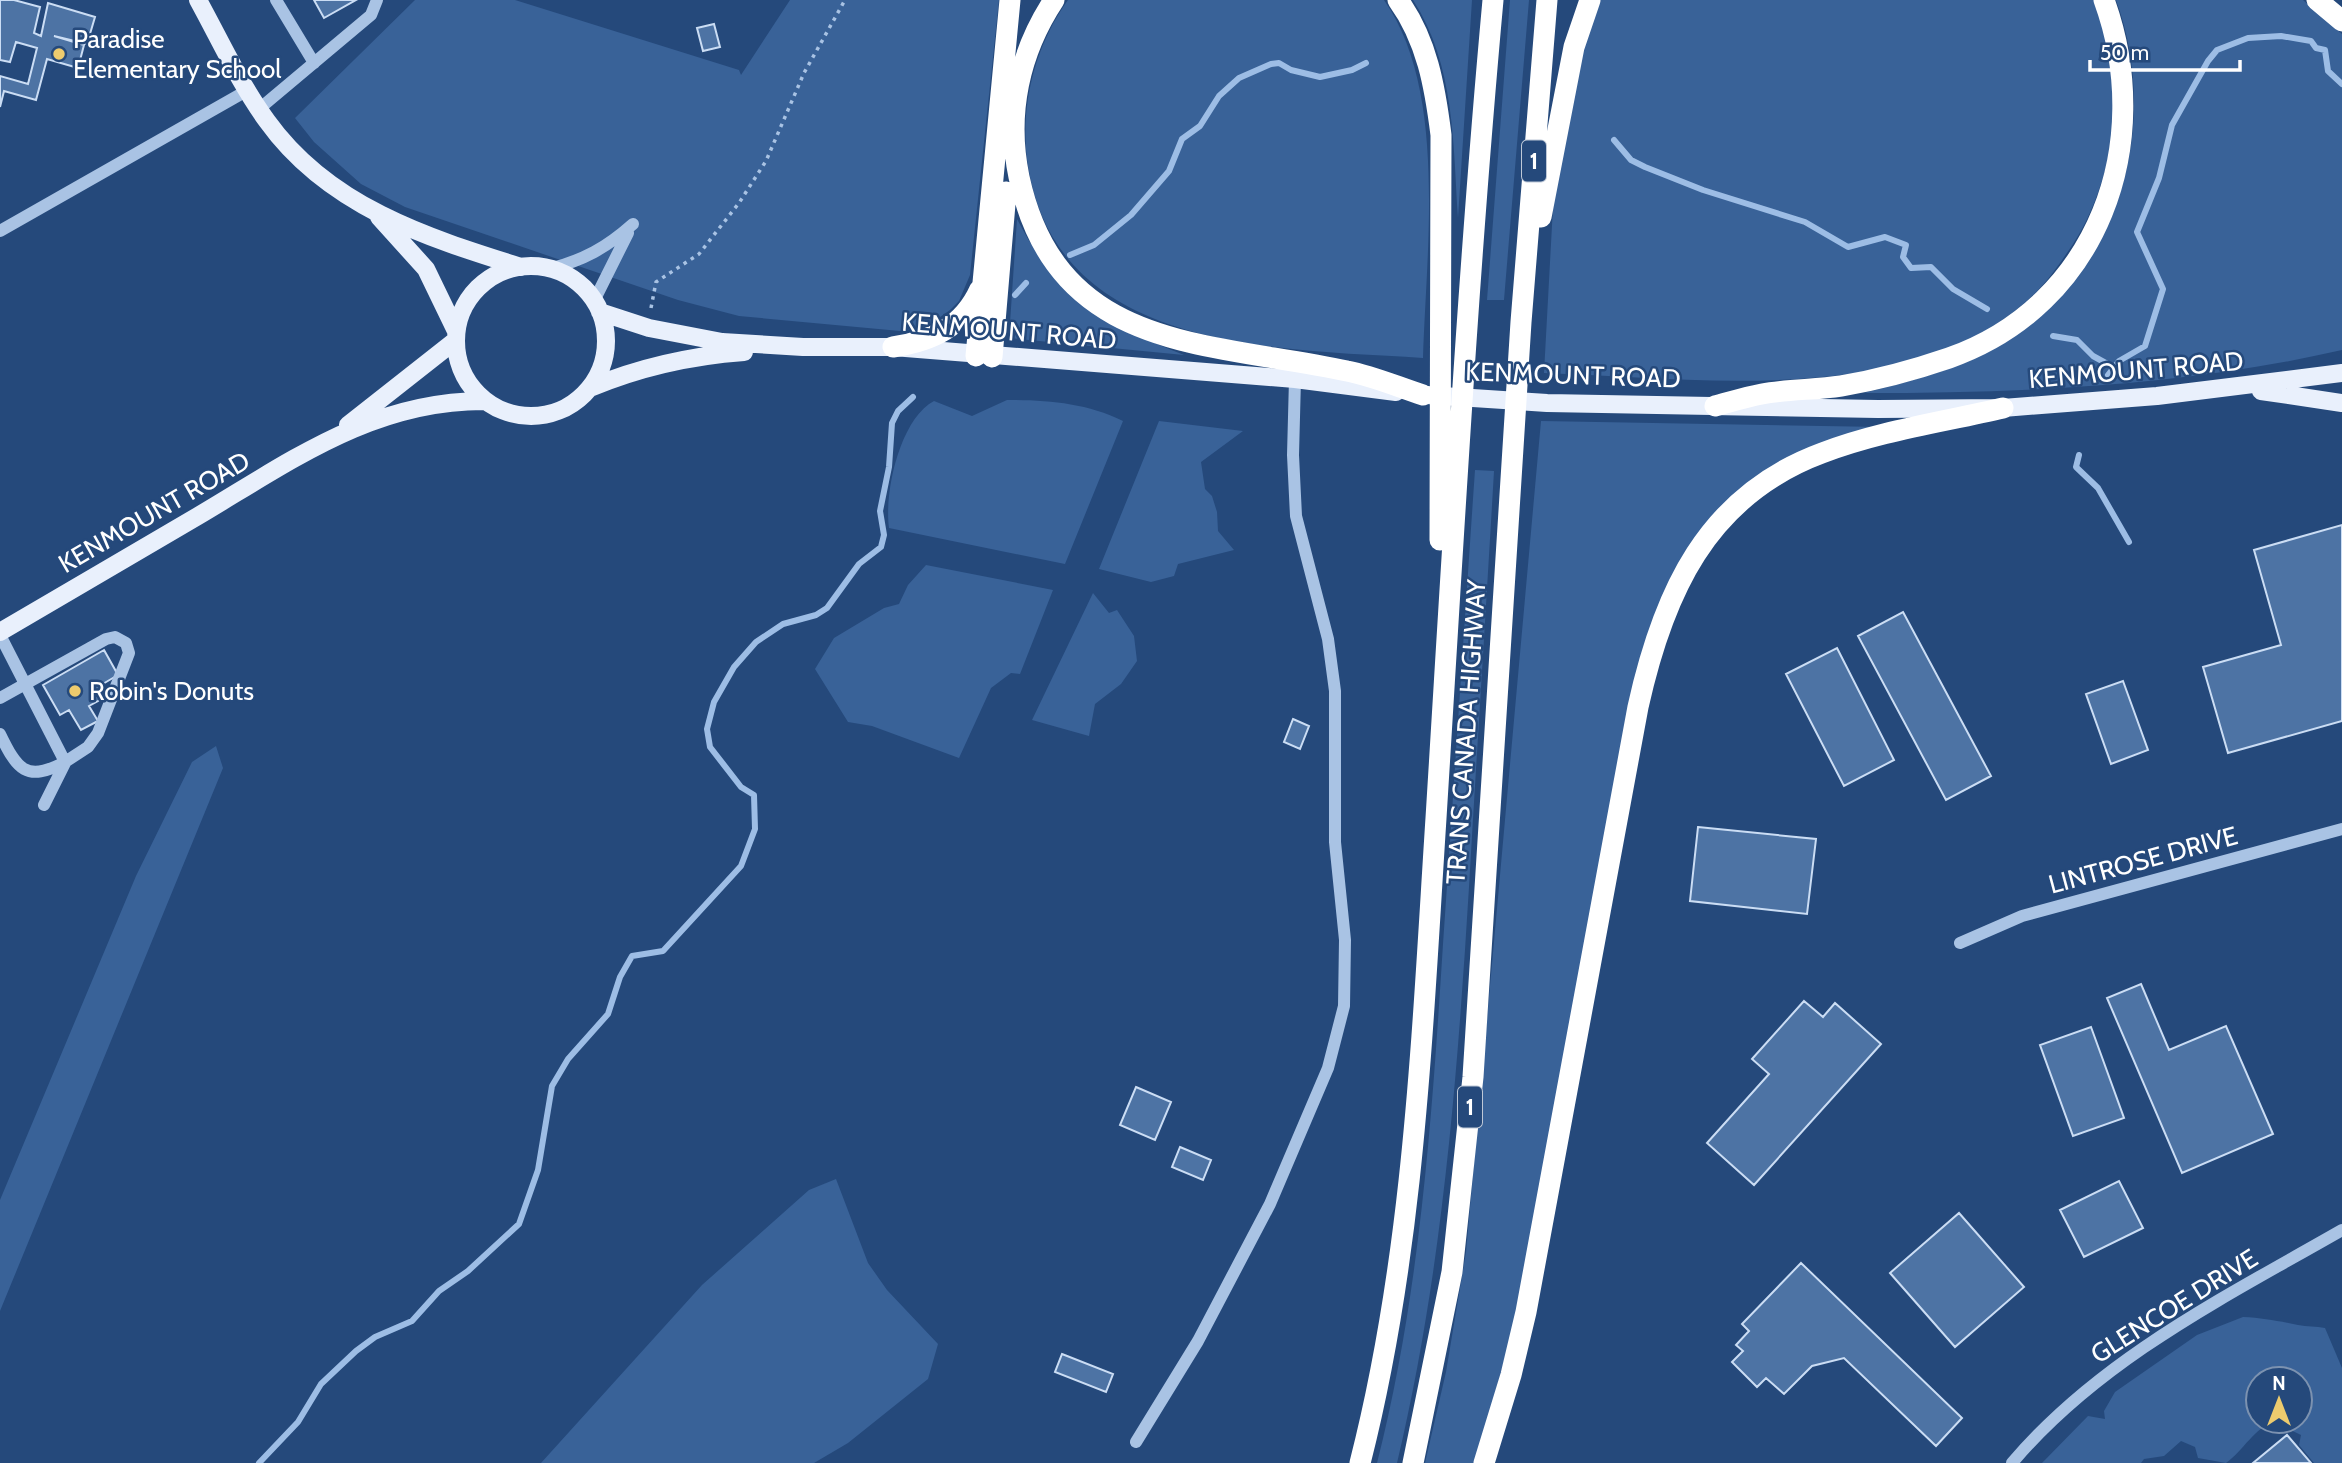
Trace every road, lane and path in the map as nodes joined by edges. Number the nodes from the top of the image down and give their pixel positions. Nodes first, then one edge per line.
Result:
1 (198, 0) edge
2 (276, 0) edge
3 (377, 0) edge
4 (845, 0) edge
5 (1010, 0) edge
6 (1054, 0) edge
7 (1398, 0) edge
8 (1493, 0) edge
9 (1547, 0) edge
10 (1590, 0) edge
11 (2104, 0) edge
12 (2317, 0) edge
13 (2342, 21) edge
14 (314, 63) junction
15 (248, 90) junction
16 (260, 109) junction
17 (1013, 116) junction
18 (377, 214) junction
19 (0, 231) edge
20 (522, 267) junction
21 (550, 269) junction
22 (984, 277) junction
23 (597, 306) junction
24 (1521, 322) junction
25 (649, 328) junction
26 (456, 336) junction
27 (803, 347) junction
28 (893, 347) junction
29 (984, 356) junction
30 (2342, 373) edge
31 (1295, 379) junction
32 (2240, 387) junction
33 (590, 388) junction
34 (1423, 395) junction
35 (486, 401) junction
36 (2342, 403) edge
37 (1715, 405) junction
38 (2003, 408) junction
39 (334, 436) junction
40 (1450, 456) junction
41 (0, 634) edge
42 (25, 685) junction
43 (0, 698) edge
44 (0, 734) edge
45 (65, 762) junction
46 (44, 805) dead end
47 (2342, 829) edge
48 (1960, 943) dead end
49 (2342, 1230) edge
50 (1136, 1442) dead end
51 (1360, 1463) edge
52 (1413, 1463) edge
53 (1484, 1463) edge
54 (2012, 1463) edge

1 - 15 main road
2 - 14 street
3 - 14 street
4 - 25 path
5 - 22 highway
6 - 17 highway
7 - 40 highway
8 - 40 highway, TRANS CANADA HIGHWAY / 1
9 - 24 highway, TRANS CANADA HIGHWAY / 1
10 - 24 highway
11 - 37 highway
12 - 13 highway
14 - 16 street
15 - 16 main road
15 - 19 street
16 - 18 main road
17 - 29 highway
17 - 34 highway
18 - 20 main road
18 - 26 main road
20 - 21 main road
20 - 26 main road
21 - 23 main road
21 - 23 street
22 - 28 highway
22 - 29 highway
23 - 25 main road, KENMOUNT ROAD
23 - 33 main road
24 - 52 highway, TRANS CANADA HIGHWAY / 1
25 - 27 main road, KENMOUNT ROAD
26 - 35 main road
26 - 39 main road, KENMOUNT ROAD
27 - 28 main road, KENMOUNT ROAD
27 - 33 main road, KENMOUNT ROAD
28 - 29 main road, KENMOUNT ROAD
29 - 31 main road, KENMOUNT ROAD
30 - 32 main road, KENMOUNT ROAD
31 - 34 main road, KENMOUNT ROAD
31 - 50 street
32 - 36 main road
32 - 38 main road, KENMOUNT ROAD
33 - 35 main road
34 - 37 main road, KENMOUNT ROAD
35 - 39 main road, KENMOUNT ROAD
37 - 38 main road, KENMOUNT ROAD
38 - 53 highway
39 - 41 main road, KENMOUNT ROAD
40 - 51 highway, TRANS CANADA HIGHWAY / 1
41 - 42 street
42 - 43 street
42 - 45 street
42 - 45 street
44 - 45 street
45 - 46 street
47 - 48 street, LINTROSE DRIVE
49 - 54 street, GLENCOE DRIVE

